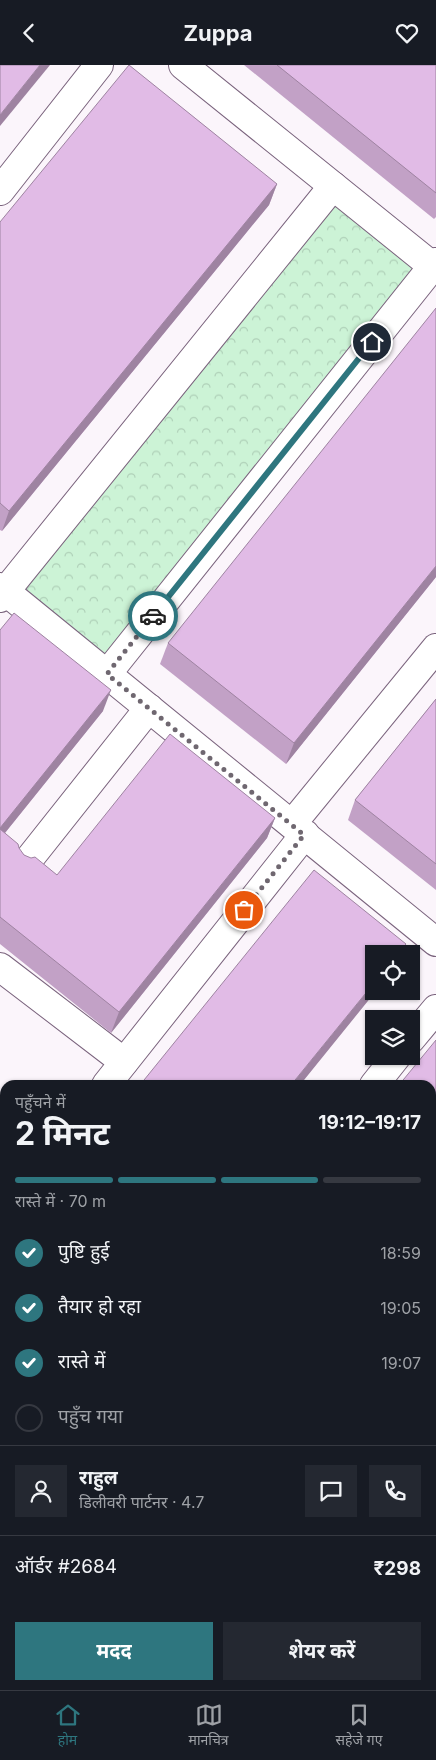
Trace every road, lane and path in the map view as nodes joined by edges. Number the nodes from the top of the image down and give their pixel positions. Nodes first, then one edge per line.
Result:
1 (99, 65) edge
2 (186, 66) edge
3 (333, 186) junction
4 (0, 191) edge
5 (435, 266) edge
6 (2, 592) edge
7 (436, 648) edge
8 (107, 674) junction
9 (149, 708) junction
10 (298, 829) junction
11 (26, 863) edge
12 (436, 942) edge
13 (0, 967) edge
14 (436, 1009) edge
15 (420, 1028) edge
16 (124, 1062) junction
17 (390, 1065) edge
18 (110, 1080) edge
19 (378, 1080) edge

1 - 4 street
2 - 3 street
3 - 5 street
3 - 6 street
5 - 8 street
6 - 8 street
7 - 10 street
8 - 9 street
9 - 10 street
9 - 11 street
10 - 12 street
10 - 16 street
13 - 16 street
14 - 15 street
16 - 18 street
17 - 19 street

